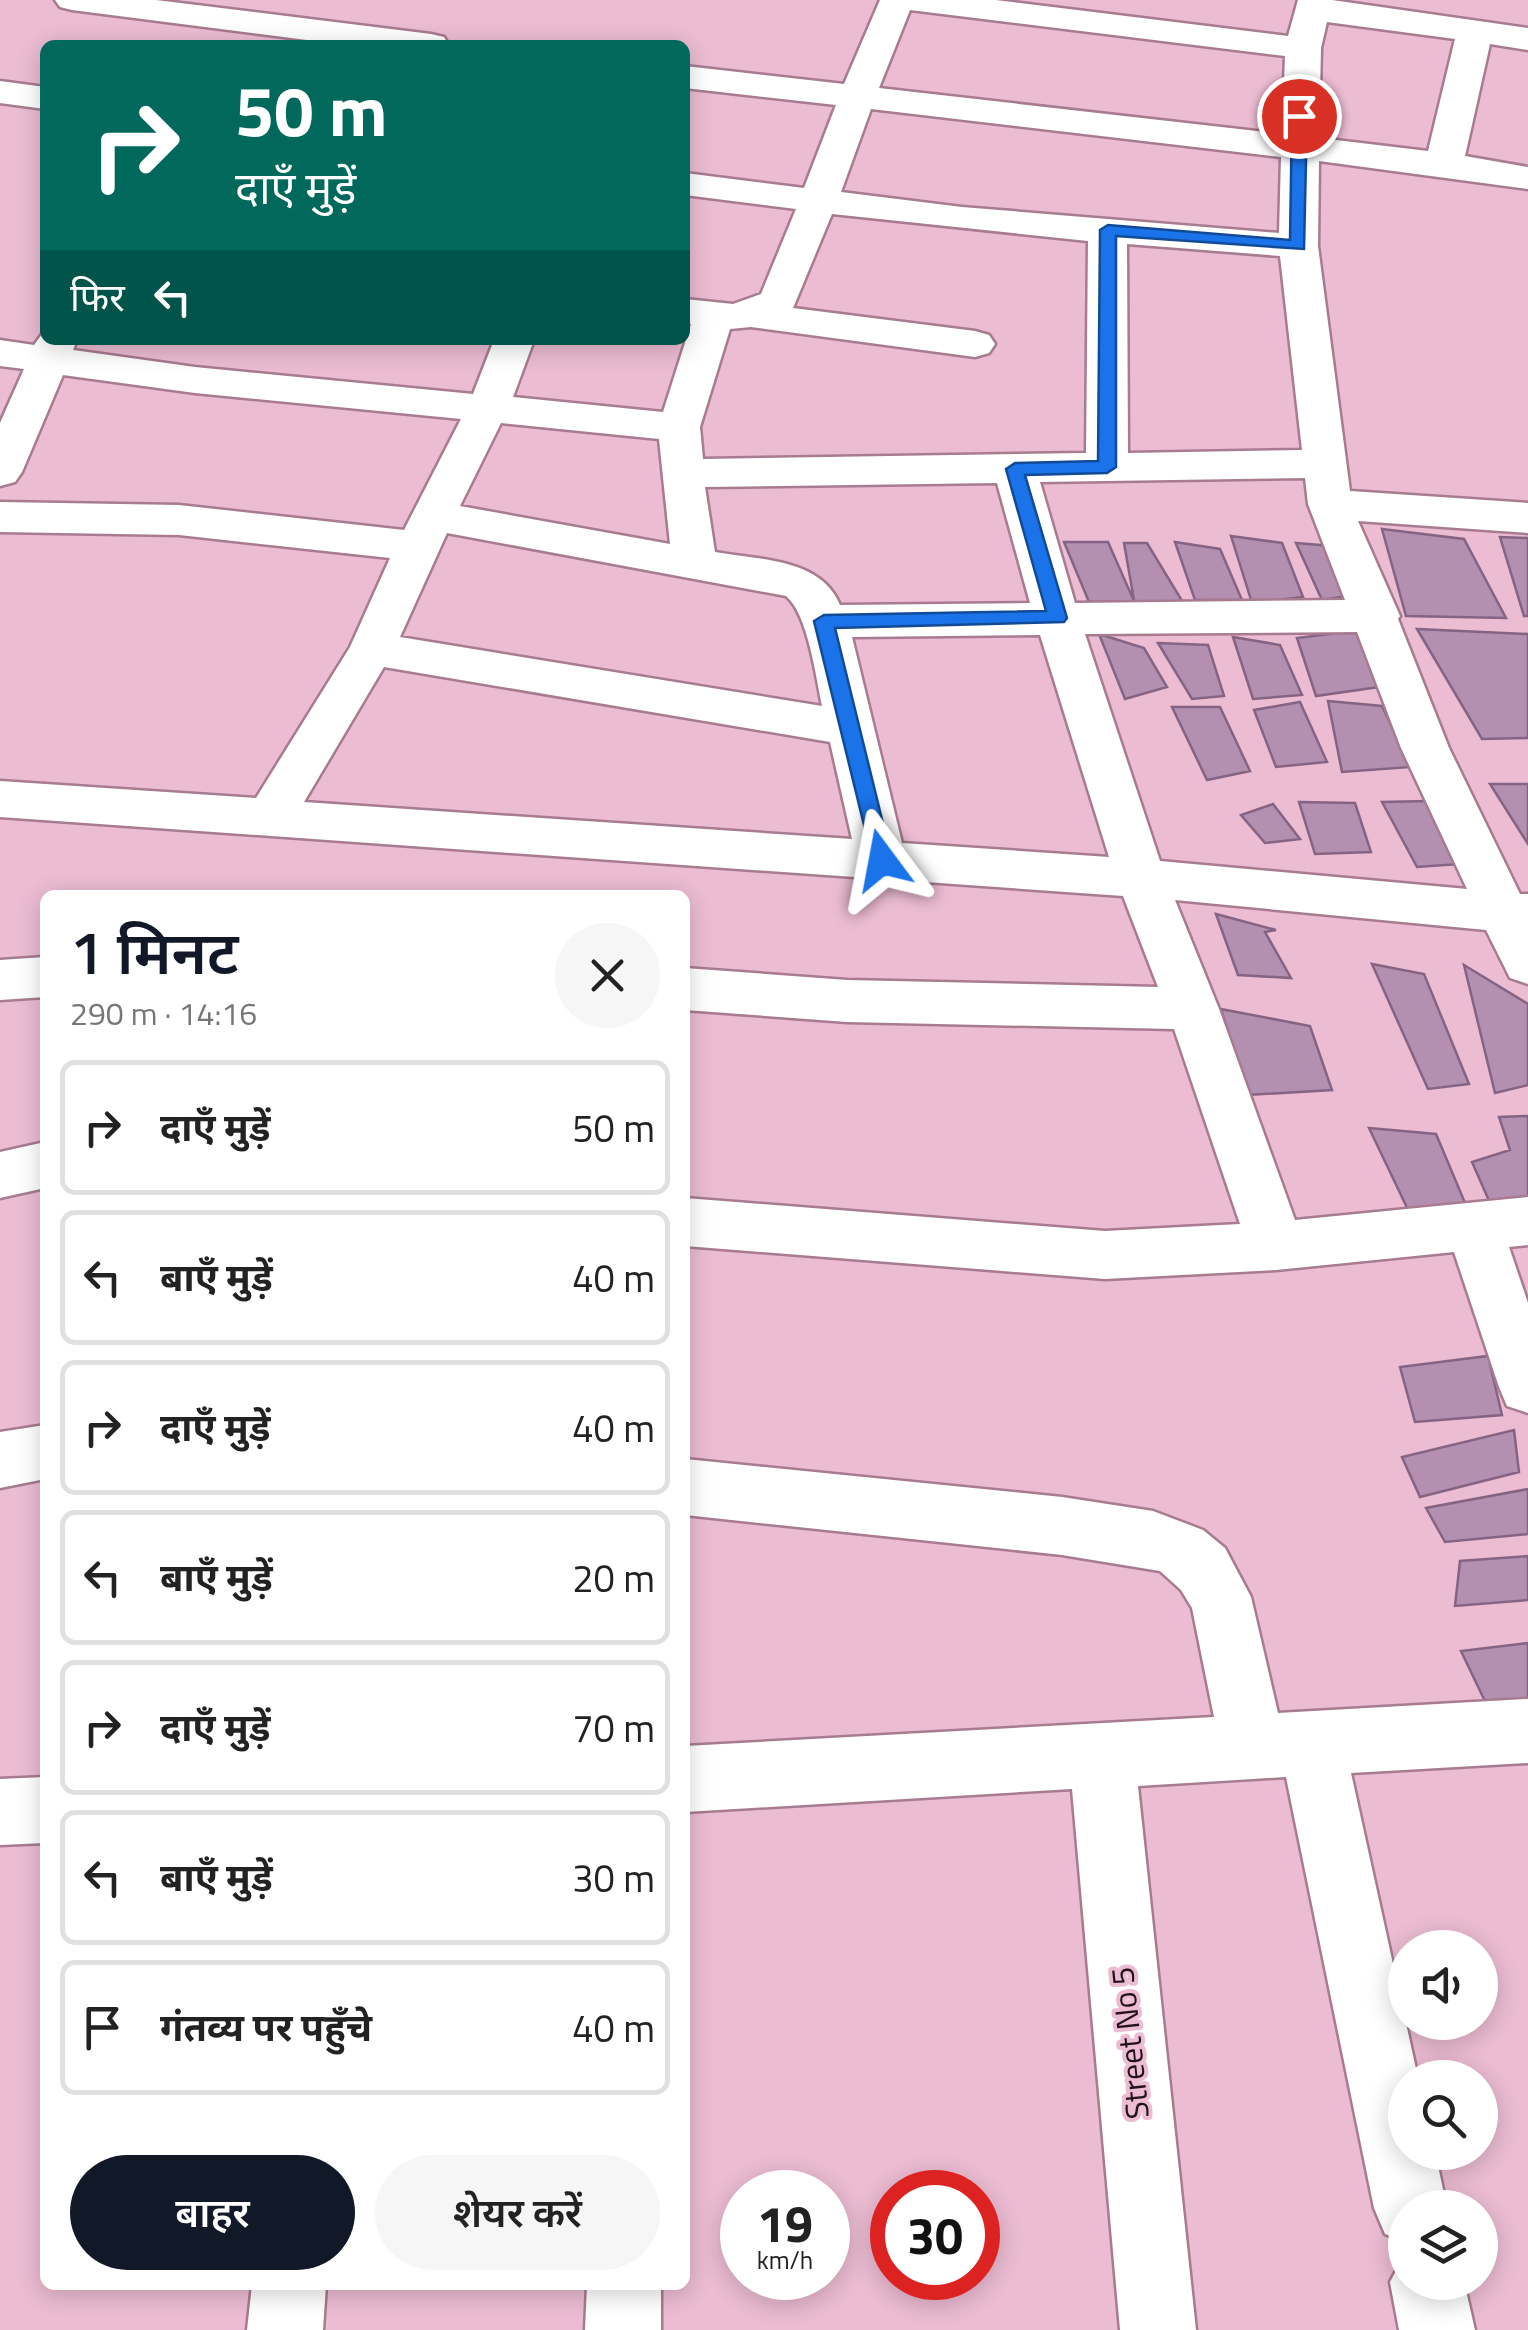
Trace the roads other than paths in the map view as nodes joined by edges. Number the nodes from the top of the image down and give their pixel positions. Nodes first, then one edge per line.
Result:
1 (72, 0) edge
2 (897, 0) edge
3 (910, 0) edge
4 (1310, 19) edge
5 (221, 21) edge
6 (1476, 32) junction
7 (1528, 39) edge
8 (386, 40) edge
9 (690, 77) edge
10 (0, 92) edge
11 (855, 96) junction
12 (40, 97) edge
13 (1298, 150) junction
14 (1444, 164) junction
15 (1528, 178) edge
16 (690, 185) edge
17 (820, 203) junction
18 (1108, 230) junction
19 (1298, 246) junction
20 (717, 314) edge
21 (975, 344) dead end
22 (512, 345) edge
23 (53, 350) edge
24 (0, 354) edge
25 (488, 408) junction
26 (679, 427) junction
27 (6, 447) edge
28 (1107, 467) junction
29 (1015, 469) junction
30 (682, 472) junction
31 (1326, 484) junction
32 (0, 517) edge
33 (1528, 518) edge
34 (426, 532) junction
35 (695, 564) junction
36 (1377, 616) junction
37 (1057, 618) junction
38 (824, 621) junction
39 (372, 649) junction
40 (850, 728) junction
41 (0, 799) edge
42 (271, 816) junction
43 (882, 860) junction
44 (1141, 878) junction
45 (1516, 913) edge
46 (1528, 964) edge
47 (40, 977) edge
48 (0, 980) edge
49 (690, 989) edge
50 (1193, 1010) junction
51 (40, 1167) edge
52 (0, 1175) edge
53 (690, 1222) edge
54 (1501, 1225) edge
55 (1276, 1246) junction
56 (1528, 1387) edge
57 (40, 1453) edge
58 (0, 1460) edge
59 (690, 1488) edge
60 (1528, 1731) edge
61 (1282, 1748) junction
62 (1102, 1755) junction
63 (690, 1779) edge
64 (40, 1810) edge
65 (0, 1812) edge
66 (1406, 2190) edge
67 (289, 2290) edge
68 (624, 2290) edge
69 (1431, 2300) edge
70 (285, 2330) edge
71 (624, 2330) edge
72 (1158, 2330) edge
73 (1437, 2330) edge

1 - 5 street
2 - 11 street
3 - 4 street
4 - 6 street
4 - 13 street
5 - 8 street
6 - 7 street
6 - 14 street
9 - 11 street
10 - 12 street
11 - 13 street
11 - 17 street
13 - 14 street
13 - 19 street
14 - 15 street
16 - 17 street
17 - 18 street
17 - 20 street
18 - 19 street
18 - 28 street
19 - 31 street
20 - 21 street
20 - 26 street
22 - 25 street
23 - 24 street
23 - 25 street
23 - 27 street
25 - 26 street
25 - 34 street
26 - 30 street
28 - 29 street
28 - 31 street
29 - 30 street
29 - 37 street
30 - 35 street
31 - 33 street
31 - 36 street
32 - 34 street
34 - 35 street
34 - 39 street
35 - 38 street
36 - 37 street
36 - 45 street
37 - 38 street
37 - 44 street
38 - 40 street
39 - 40 street
39 - 42 street
40 - 43 street
41 - 42 street
42 - 43 street
43 - 44 street
44 - 45 street
44 - 50 street
45 - 46 street
47 - 48 street
49 - 50 street
50 - 55 street
51 - 52 street
53 - 55 street
54 - 55 street
54 - 56 street
57 - 58 street
59 - 61 street
60 - 61 street
61 - 62 street
61 - 66 street
62 - 63 street
62 - 72 street, Street No 5
64 - 65 street
67 - 70 street
68 - 71 street
69 - 73 street

